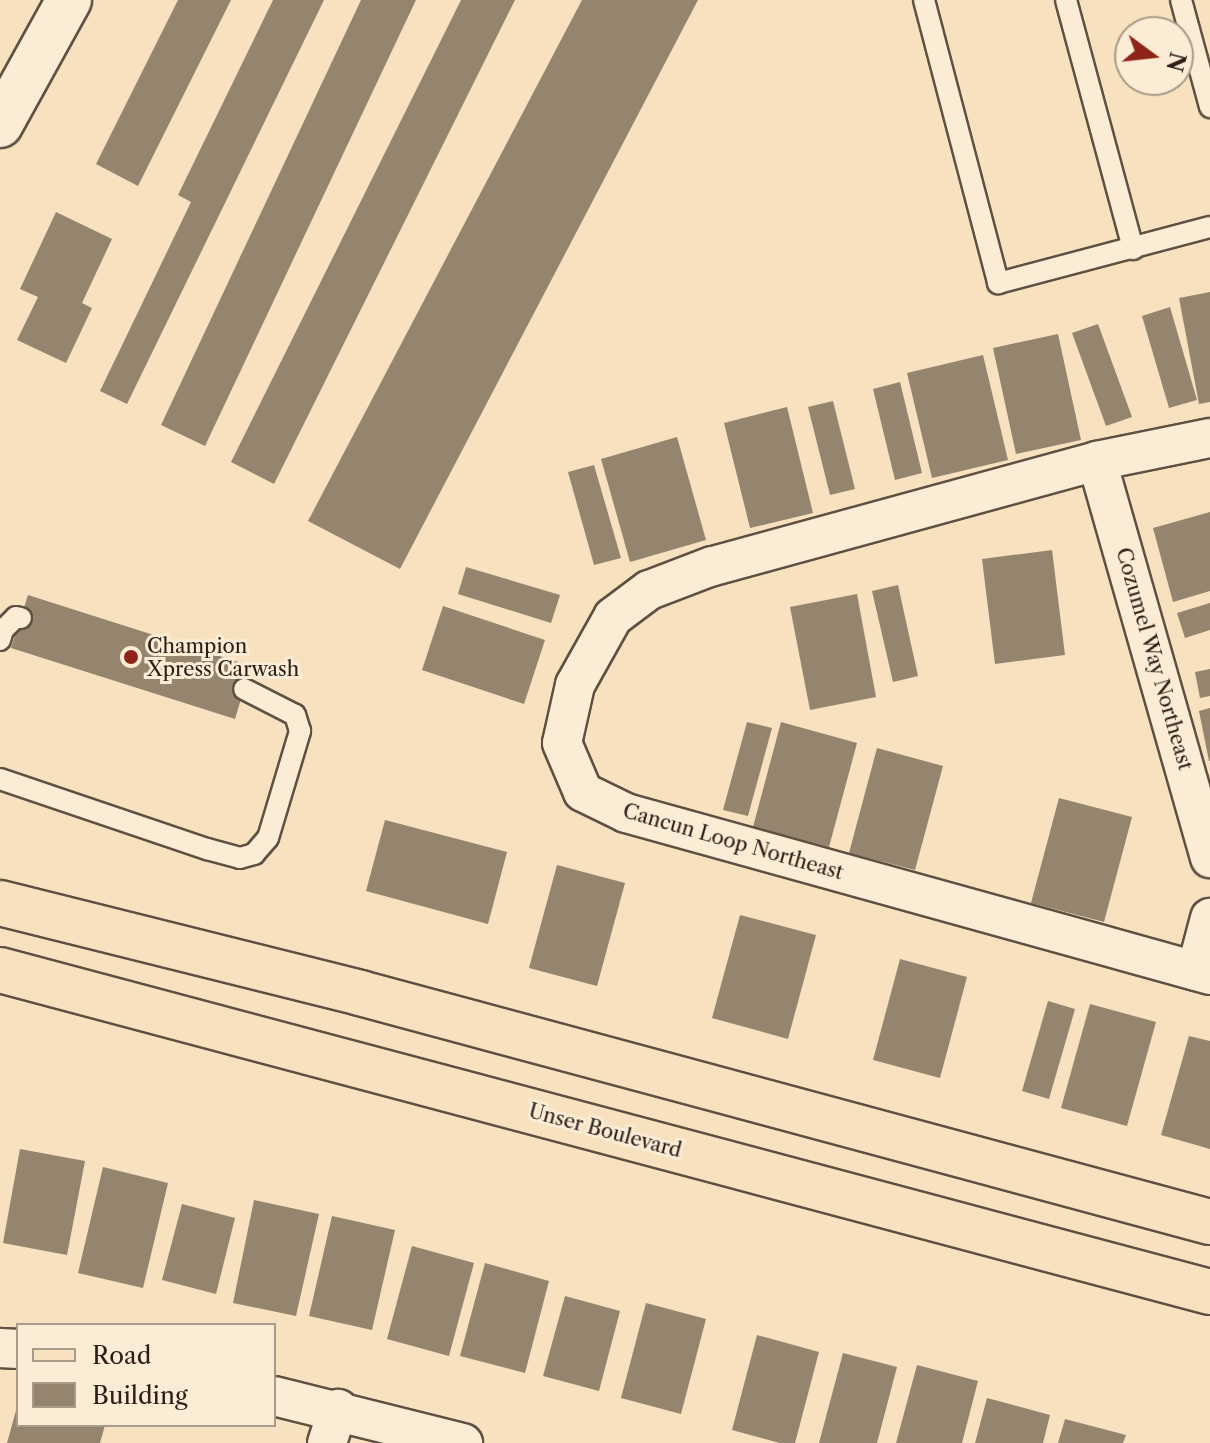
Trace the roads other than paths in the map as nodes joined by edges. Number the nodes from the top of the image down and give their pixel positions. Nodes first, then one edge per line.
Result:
1 (69, 0) edge
2 (924, 0) edge
3 (1066, 0) edge
4 (1181, 0) edge
5 (1210, 107) edge
6 (0, 125) edge
7 (1210, 227) edge
8 (1133, 249) junction
9 (1210, 438) edge
10 (1097, 461) junction
11 (21, 618) dead end
12 (0, 640) edge
13 (244, 689) dead end
14 (0, 779) edge
15 (1210, 858) edge
16 (0, 903) edge
17 (1210, 918) edge
18 (0, 970) edge
19 (1203, 973) edge
20 (1210, 1222) edge
21 (1210, 1292) edge
22 (276, 1397) edge
23 (333, 1426) edge
24 (463, 1443) edge

1 - 6 street
2 - 8 lane
3 - 8 lane
4 - 5 lane
7 - 8 lane
9 - 10 street, Cancun Loop Northeast
10 - 15 street, Cozumel Way Northeast
10 - 19 street, Cancun Loop Northeast
11 - 12 lane
13 - 14 lane
16 - 20 main road
17 - 19 street
18 - 21 main road, Unser Boulevard
22 - 23 street
23 - 24 street

